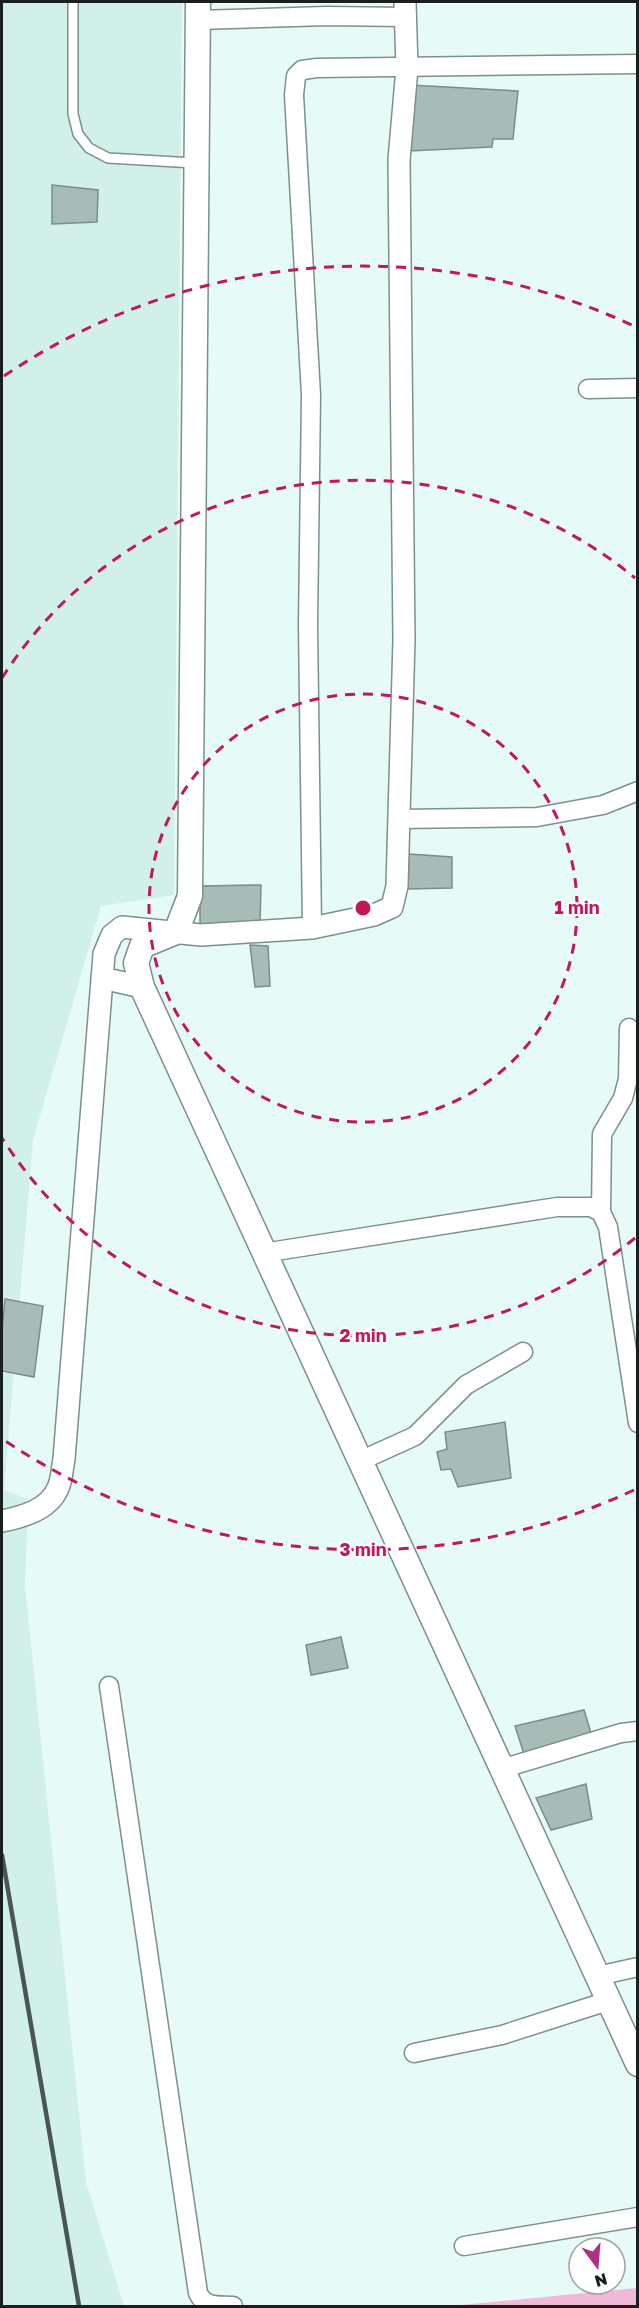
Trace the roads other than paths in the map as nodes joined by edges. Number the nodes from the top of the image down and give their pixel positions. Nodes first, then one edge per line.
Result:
1 (73, 2) edge
2 (405, 9) edge
3 (198, 11) edge
4 (638, 64) edge
5 (407, 68) junction
6 (197, 163) junction
7 (638, 388) edge
8 (588, 389) dead end
9 (638, 791) edge
10 (399, 819) junction
11 (312, 928) junction
12 (176, 932) junction
13 (102, 978) junction
14 (142, 987) junction
15 (629, 1028) dead end
16 (601, 1212) junction
17 (263, 1253) junction
18 (632, 1346) edge
19 (523, 1352) dead end
20 (638, 1423) edge
21 (360, 1461) junction
22 (2, 1521) edge
23 (109, 1686) dead end
24 (638, 1731) edge
25 (501, 1769) junction
26 (638, 1967) edge
27 (597, 1976) junction
28 (608, 2001) junction
29 (414, 2053) dead end
30 (638, 2064) edge
31 (638, 2217) edge
32 (464, 2246) dead end
33 (233, 2307) edge

1 - 6 lane
2 - 3 street
2 - 5 street
3 - 6 main road
4 - 5 street
5 - 10 street
5 - 11 street
6 - 12 main road
7 - 8 street
9 - 10 street
10 - 11 street
11 - 12 street
12 - 13 street
12 - 14 main road
13 - 14 street
13 - 22 street
14 - 17 main road
15 - 16 street
16 - 17 street
16 - 18 street
17 - 21 main road
18 - 20 street
19 - 21 street
21 - 25 main road
23 - 33 street
24 - 25 street
25 - 27 main road
26 - 27 street
27 - 28 main road
28 - 29 street
28 - 30 main road
31 - 32 street

